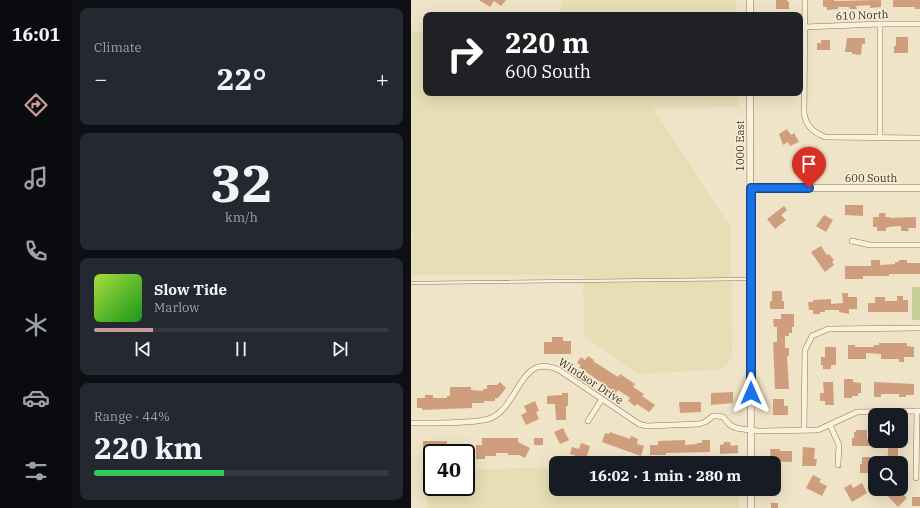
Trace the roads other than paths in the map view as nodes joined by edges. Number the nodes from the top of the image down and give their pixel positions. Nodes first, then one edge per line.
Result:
1 (750, 0) edge
2 (805, 0) edge
3 (750, 12) edge
4 (880, 24) junction
5 (920, 24) edge
6 (805, 27) junction
7 (750, 96) edge
8 (880, 138) junction
9 (920, 138) edge
10 (751, 188) junction
11 (920, 188) edge
12 (852, 241) dead end
13 (920, 245) edge
14 (750, 279) junction
15 (411, 283) edge
16 (920, 328) edge
17 (602, 399) junction
18 (919, 411) edge
19 (588, 421) dead end
20 (411, 423) edge
21 (830, 425) junction
22 (751, 430) junction
23 (804, 430) junction
24 (751, 456) edge
25 (838, 465) dead end
26 (916, 478) dead end
27 (751, 496) edge
28 (751, 508) edge

1 - 3 street
2 - 6 street
4 - 5 street, 610 North
4 - 6 street, 610 North
4 - 8 street
6 - 8 street
7 - 10 street, 1000 East
8 - 9 street
10 - 11 street, 600 South
10 - 14 street, 1000 East
12 - 13 street
14 - 15 lane
14 - 22 street, 1000 East
16 - 23 street
17 - 19 street
17 - 20 street, Windsor Drive
17 - 22 street, Windsor Drive
18 - 21 street
18 - 26 street
21 - 23 street
21 - 25 street
22 - 23 street
22 - 24 street, 1000 East
27 - 28 street

